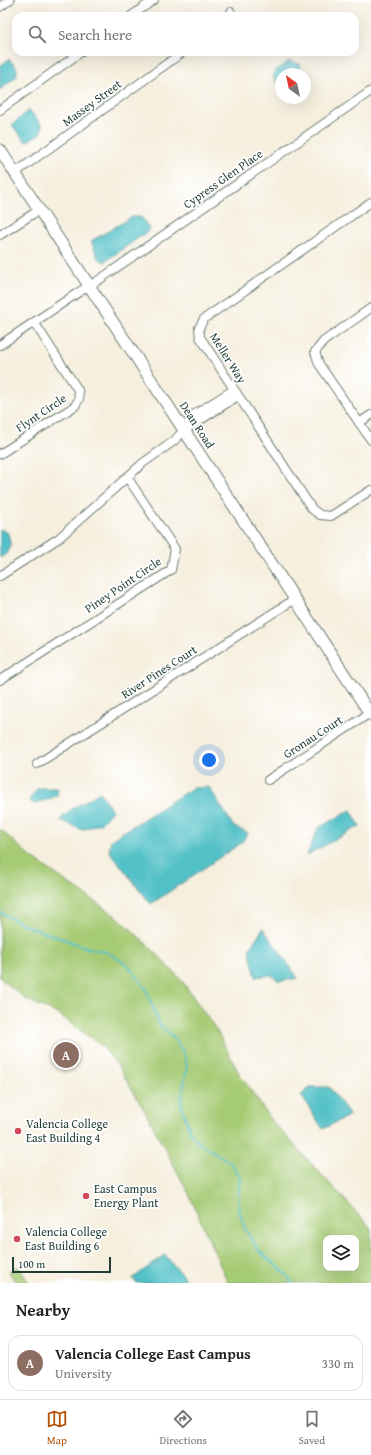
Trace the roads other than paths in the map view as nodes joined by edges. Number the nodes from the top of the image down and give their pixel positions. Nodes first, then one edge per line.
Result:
1 (10, 0) edge
2 (154, 0) edge
3 (0, 7) edge
4 (137, 12) edge
5 (75, 56) edge
6 (178, 56) edge
7 (371, 91) edge
8 (0, 110) edge
9 (0, 150) edge
10 (14, 172) junction
11 (371, 202) edge
12 (39, 210) junction
13 (0, 235) edge
14 (89, 286) junction
15 (371, 308) edge
16 (34, 322) junction
17 (0, 344) edge
18 (236, 393) junction
19 (371, 415) edge
20 (359, 423) junction
21 (184, 430) junction
22 (371, 440) edge
23 (0, 454) edge
24 (127, 477) junction
25 (371, 490) edge
26 (0, 576) edge
27 (295, 599) junction
28 (0, 680) edge
29 (371, 714) edge
30 (37, 764) dead end
31 (268, 780) dead end

1 - 3 street
2 - 4 street
5 - 8 street
6 - 10 street, Massey Street
7 - 14 street, Cypress Glen Place
9 - 10 main road, Dean Road
10 - 12 main road, Dean Road
11 - 18 street, Meller Way
12 - 13 street
12 - 14 main road, Dean Road
14 - 16 street, Cypress Glen Place
14 - 21 main road, Dean Road
15 - 20 street
16 - 17 street, Cypress Glen Place
16 - 23 street, Flynt Circle
18 - 21 street
18 - 25 street, Meller Way
19 - 20 street
20 - 22 street
21 - 24 street
21 - 27 main road, Dean Road
24 - 26 street
24 - 28 street, Piney Point Circle
27 - 29 main road, Dean Road
27 - 30 street, River Pines Court
29 - 31 street, Gronau Court

